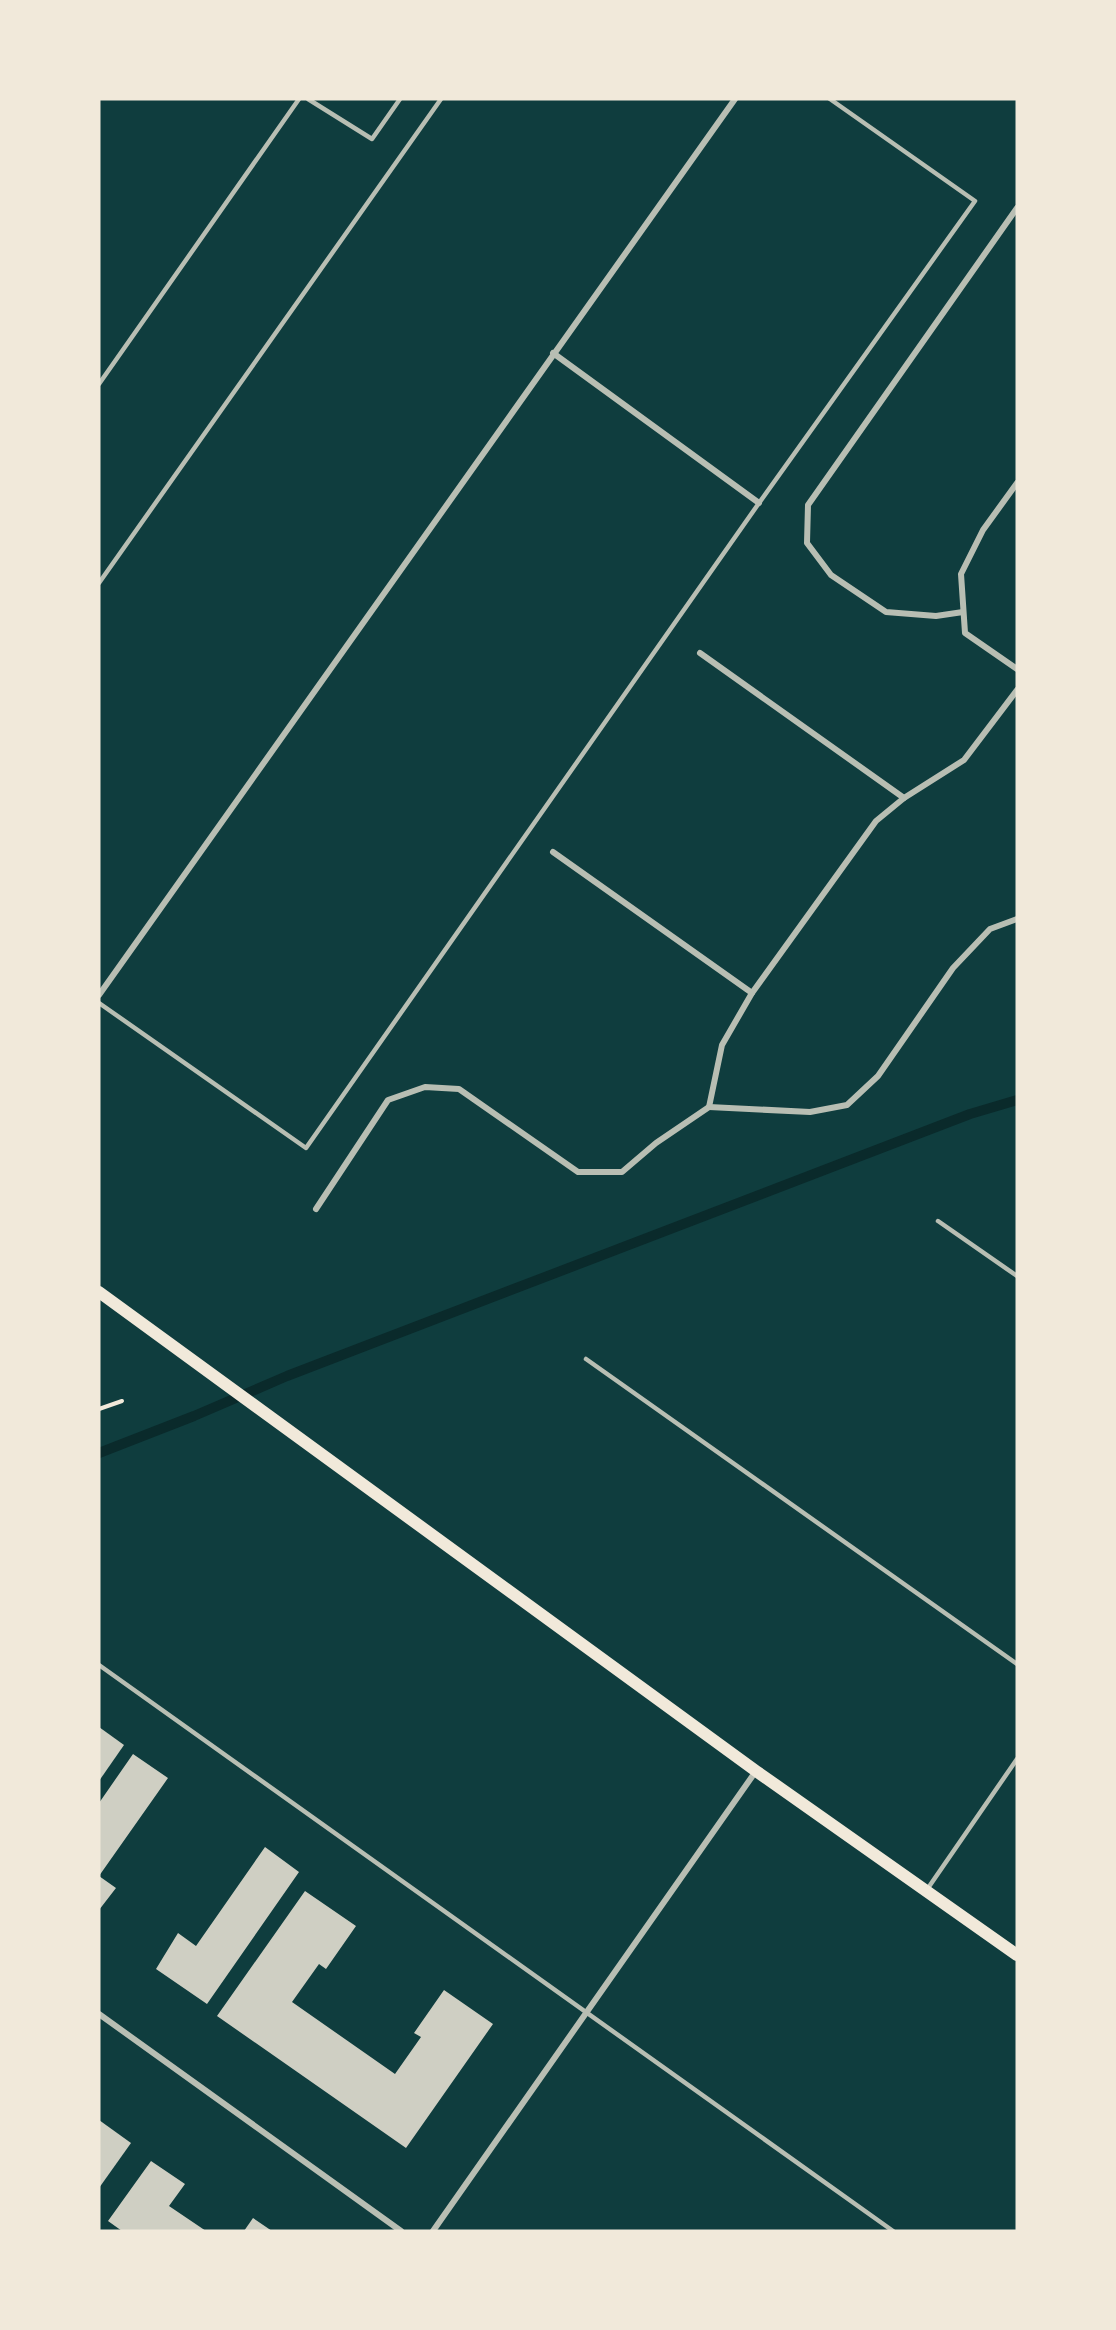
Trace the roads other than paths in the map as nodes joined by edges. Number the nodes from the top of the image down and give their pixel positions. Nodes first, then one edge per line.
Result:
1 (299, 99) edge
2 (308, 99) edge
3 (400, 99) edge
4 (441, 99) edge
5 (735, 99) edge
6 (830, 99) edge
7 (1017, 208) edge
8 (553, 353) junction
9 (99, 384) edge
10 (1017, 483) edge
11 (759, 503) junction
12 (99, 583) edge
13 (963, 612) junction
14 (700, 653) dead end
15 (1017, 669) edge
16 (1017, 690) edge
17 (904, 798) junction
18 (553, 852) dead end
19 (1017, 919) edge
20 (752, 993) junction
21 (99, 995) edge
22 (99, 1003) edge
23 (709, 1107) junction
24 (316, 1209) dead end
25 (938, 1221) dead end
26 (1017, 1276) edge
27 (99, 1292) edge
28 (586, 1359) dead end
29 (1017, 1664) edge
30 (99, 1665) edge
31 (1017, 1759) edge
32 (756, 1771) junction
33 (926, 1891) junction
34 (1017, 1955) edge
35 (586, 2012) junction
36 (99, 2014) edge
37 (401, 2231) edge
38 (433, 2231) edge
39 (893, 2231) edge

1 - 9 lane
2 - 3 lane
4 - 12 lane
5 - 8 street
6 - 11 lane
7 - 13 street
8 - 11 street
8 - 21 street
10 - 13 street
11 - 22 lane
13 - 15 street
14 - 17 street
16 - 17 street
17 - 20 street
18 - 20 street
19 - 23 street
20 - 23 street
23 - 24 street
25 - 26 lane
27 - 32 main road
28 - 29 lane
30 - 35 lane
31 - 33 lane
32 - 33 main road
32 - 35 street
33 - 34 main road
35 - 38 street
35 - 39 lane
36 - 37 street

